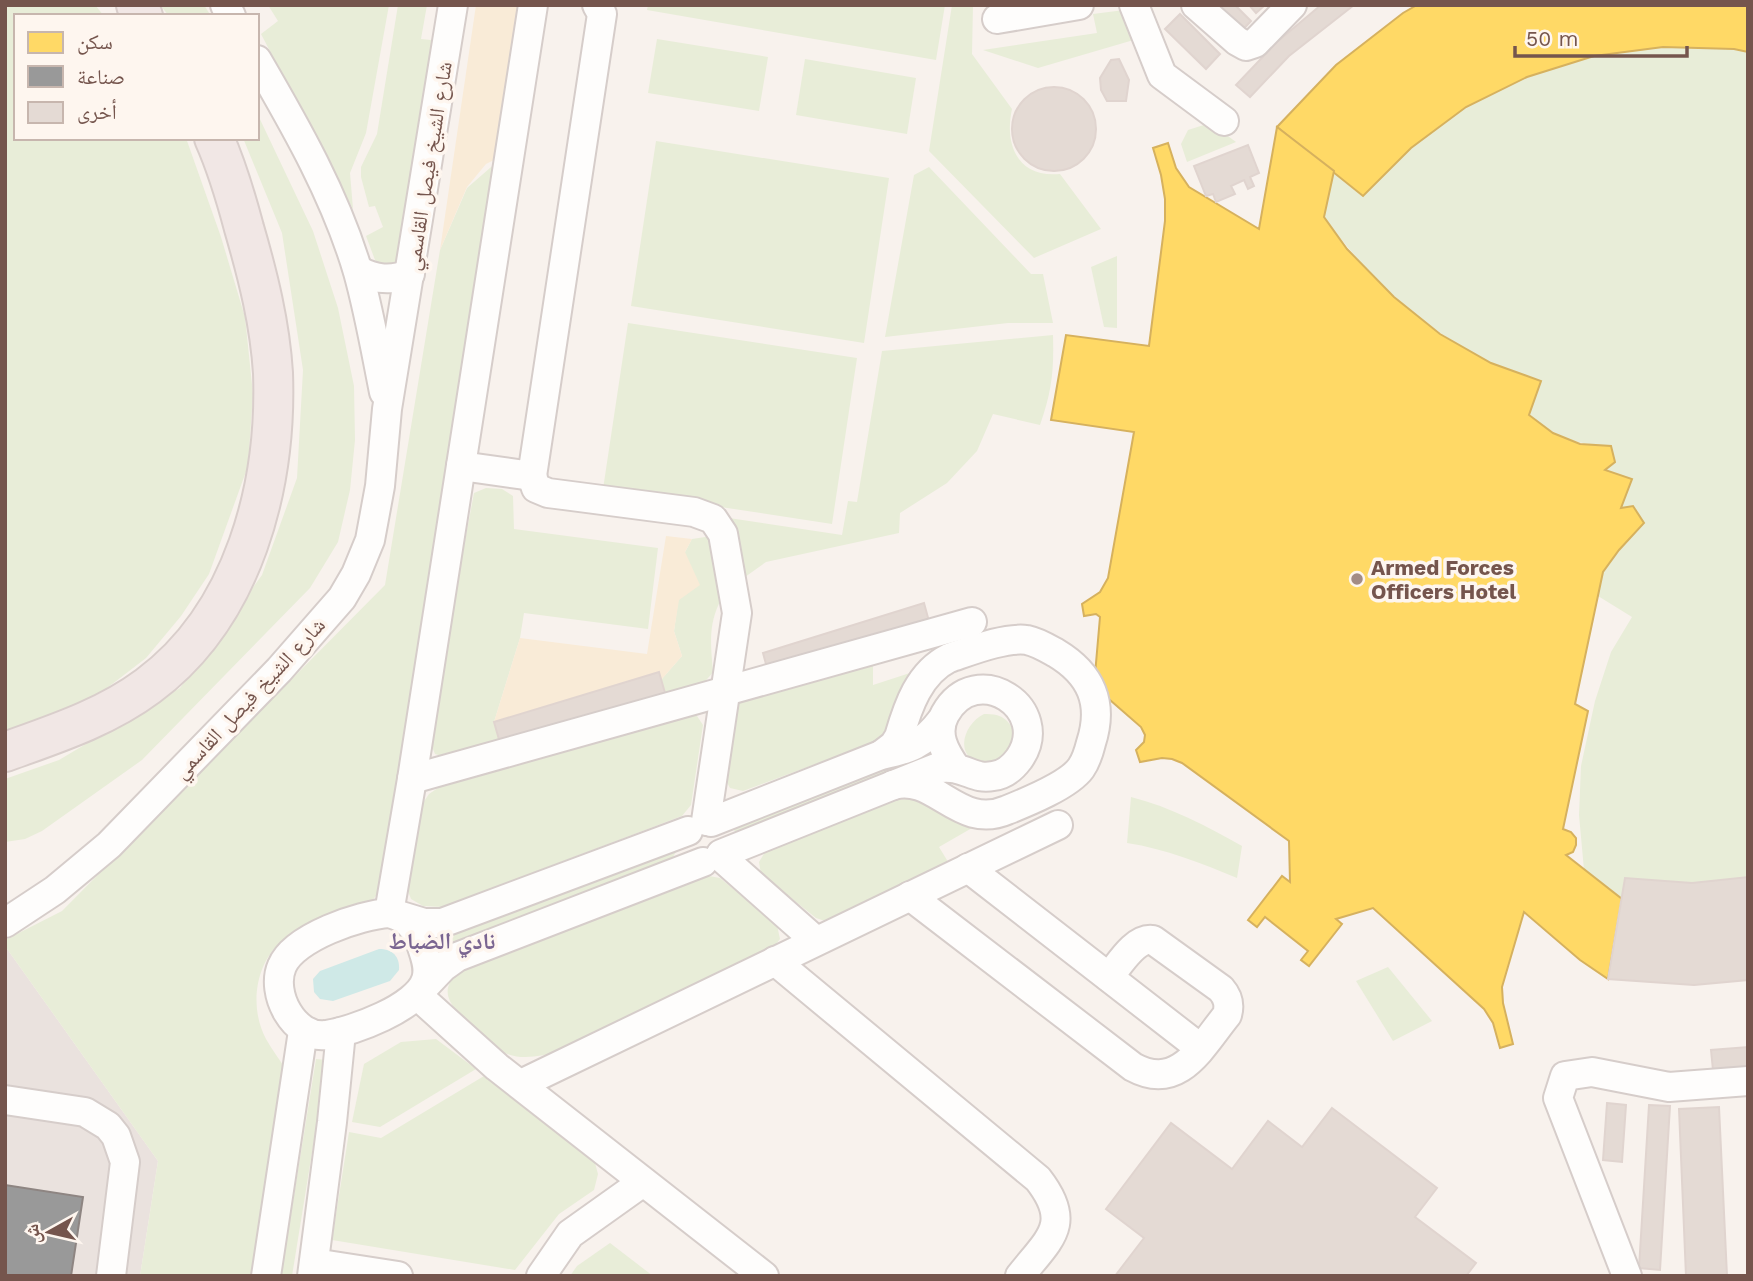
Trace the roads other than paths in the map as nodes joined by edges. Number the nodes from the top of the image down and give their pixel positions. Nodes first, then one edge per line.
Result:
1 (453, 5) edge
2 (533, 5) edge
3 (597, 5) edge
4 (1079, 5) edge
5 (1134, 5) edge
6 (1196, 5) edge
7 (1292, 5) edge
8 (997, 19) dead end
9 (259, 64) edge
10 (1224, 121) dead end
11 (215, 140) edge
12 (358, 270) junction
13 (410, 275) junction
14 (387, 409) junction
15 (461, 466) junction
16 (532, 476) junction
17 (972, 622) dead end
18 (724, 692) junction
19 (941, 721) junction
20 (5, 752) edge
21 (881, 755) junction
22 (957, 768) junction
23 (412, 779) junction
24 (893, 785) junction
25 (702, 825) junction
26 (1058, 825) dead end
27 (715, 857) junction
28 (968, 868) junction
29 (910, 896) junction
30 (395, 915) junction
31 (5, 923) edge
32 (816, 942) junction
33 (775, 961) junction
34 (1109, 977) junction
35 (420, 991) junction
36 (303, 1031) junction
37 (341, 1031) junction
38 (1200, 1048) junction
39 (1748, 1081) edge
40 (521, 1084) junction
41 (5, 1100) edge
42 (643, 1182) junction
43 (313, 1269) edge
44 (111, 1276) edge
45 (266, 1276) edge
46 (398, 1276) edge
47 (541, 1276) edge
48 (764, 1276) edge
49 (1020, 1276) edge
50 (1627, 1276) edge

1 - 13 street, شارع الشيخ فيصل القاسمي
2 - 15 street
3 - 16 street
4 - 8 street
5 - 10 street
6 - 7 street
9 - 12 street, شارع الشيخ فيصل القاسمي
11 - 20 highway
12 - 13 street
12 - 14 street, شارع الشيخ فيصل القاسمي
13 - 14 street, شارع الشيخ فيصل القاسمي
14 - 31 street, شارع الشيخ فيصل القاسمي
15 - 16 street
15 - 23 street
16 - 18 street
17 - 18 street
18 - 23 street
18 - 25 street
19 - 21 street
19 - 22 street
19 - 22 street
21 - 24 street
21 - 25 street
22 - 24 street
23 - 30 street
24 - 27 street
25 - 27 street
25 - 30 street
26 - 28 street
27 - 32 street
27 - 35 street
28 - 29 street
28 - 34 street
29 - 32 street
29 - 38 street
30 - 35 street
30 - 36 street
32 - 33 street
33 - 40 street
33 - 49 street
34 - 38 street
34 - 38 street
35 - 37 street
35 - 40 street
36 - 37 street
36 - 45 street
37 - 43 street
39 - 50 street
40 - 42 street
41 - 44 street
42 - 47 street
42 - 48 street
43 - 46 street

